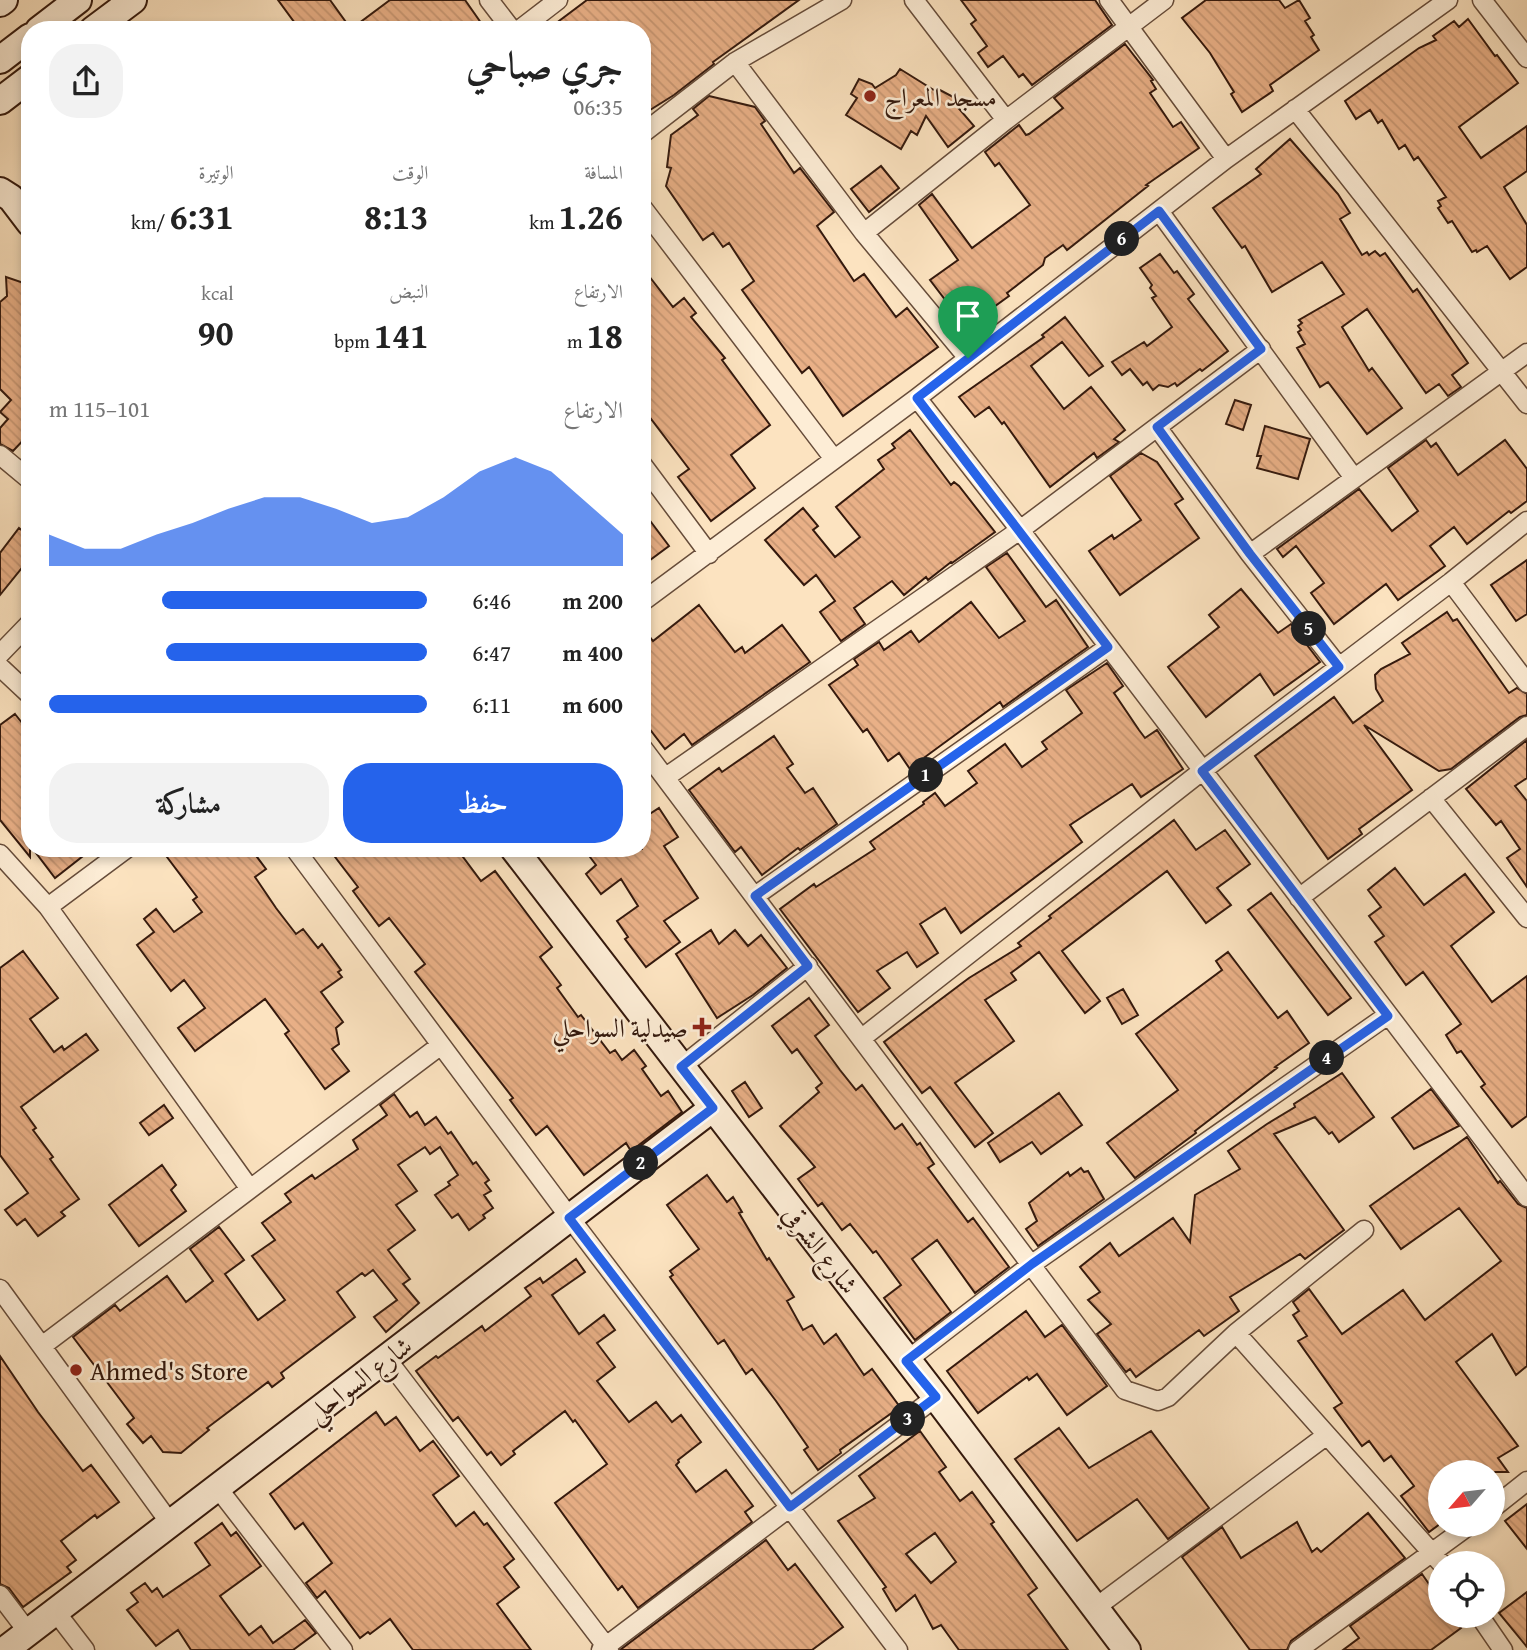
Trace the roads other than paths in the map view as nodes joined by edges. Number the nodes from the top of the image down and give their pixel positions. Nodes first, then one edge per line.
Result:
1 (4, 0) edge
2 (78, 0) edge
3 (132, 0) edge
4 (489, 0) edge
5 (558, 0) edge
6 (842, 0) edge
7 (914, 0) edge
8 (1109, 0) edge
9 (1164, 0) edge
10 (1448, 0) edge
11 (1482, 0) edge
12 (0, 3) edge
13 (51, 21) edge
14 (105, 21) edge
15 (505, 21) edge
16 (531, 21) edge
17 (1129, 27) junction
18 (21, 44) edge
19 (1527, 58) edge
20 (0, 60) edge
21 (735, 62) junction
22 (14, 90) edge
23 (1295, 109) junction
24 (1006, 120) junction
25 (0, 124) edge
26 (651, 127) edge
27 (1226, 159) junction
28 (0, 170) edge
29 (5, 194) edge
30 (1159, 211) junction
31 (21, 213) edge
32 (651, 219) edge
33 (864, 233) junction
34 (1261, 349) junction
35 (1527, 353) edge
36 (968, 358) junction
37 (1502, 371) junction
38 (917, 398) junction
39 (1527, 404) edge
40 (1157, 427) junction
41 (0, 454) edge
42 (834, 459) junction
43 (21, 472) edge
44 (651, 476) edge
45 (1354, 478) junction
46 (1527, 521) edge
47 (1020, 530) junction
48 (709, 554) junction
49 (1250, 554) junction
50 (1451, 582) junction
51 (651, 596) edge
52 (21, 632) edge
53 (1108, 647) junction
54 (0, 654) edge
55 (0, 667) edge
56 (1339, 667) junction
57 (1527, 683) edge
58 (21, 687) edge
59 (1527, 726) edge
60 (651, 758) edge
61 (1202, 771) junction
62 (666, 777) junction
63 (1431, 798) junction
64 (0, 853) edge
65 (114, 857) edge
66 (301, 857) edge
67 (520, 857) edge
68 (755, 896) junction
69 (1299, 898) junction
70 (48, 906) junction
71 (1527, 917) edge
72 (808, 966) junction
73 (1388, 1016) junction
74 (862, 1038) junction
75 (441, 1045) junction
76 (681, 1067) junction
77 (713, 1108) junction
78 (250, 1189) junction
79 (1527, 1197) edge
80 (569, 1218) junction
81 (1364, 1230) dead end
82 (1032, 1264) junction
83 (0, 1289) edge
84 (1236, 1333) junction
85 (43, 1346) junction
86 (386, 1358) junction
87 (906, 1361) junction
88 (936, 1397) junction
89 (1327, 1435) junction
90 (1527, 1481) edge
91 (217, 1487) junction
92 (1505, 1498) edge
93 (790, 1507) junction
94 (170, 1523) junction
95 (1458, 1537) edge
96 (1432, 1551) edge
97 (1445, 1551) edge
98 (1428, 1565) edge
99 (0, 1595) edge
100 (1095, 1608) junction
101 (55, 1611) junction
102 (1488, 1628) edge
103 (28, 1632) junction
104 (605, 1649) edge
105 (5, 1650) edge
106 (85, 1650) edge
107 (343, 1650) edge
108 (898, 1650) edge
109 (1127, 1650) edge
110 (1298, 1650) edge
111 (1503, 1650) edge

1 - 12 street
2 - 13 street
3 - 14 street
4 - 15 street
5 - 16 street
6 - 21 street
7 - 24 street
8 - 17 street
9 - 17 street
10 - 23 street
11 - 19 street
17 - 24 street
17 - 27 street
18 - 20 street
21 - 26 street
21 - 33 street
22 - 25 street
23 - 27 street
23 - 37 street
24 - 33 street
27 - 30 street
28 - 29 street
29 - 31 street
30 - 34 street
30 - 36 street
32 - 42 street
33 - 36 street
34 - 40 street
34 - 45 street
35 - 37 street
36 - 38 street
37 - 39 street
37 - 45 street
38 - 42 street
38 - 47 street
40 - 47 street
40 - 49 street
41 - 43 street
42 - 48 street
44 - 48 street
45 - 49 street
46 - 50 street
47 - 53 street
47 - 62 street
48 - 51 street
49 - 56 street
50 - 56 street
50 - 57 street
52 - 54 street
53 - 61 street
53 - 68 street
55 - 58 street
56 - 61 street
59 - 63 street
60 - 62 street
61 - 69 street
61 - 74 street
62 - 68 street
63 - 69 street
63 - 71 street
64 - 70 street
65 - 70 street
66 - 75 street
67 - 76 street, شارع الشرقي
68 - 72 street
69 - 73 street
70 - 78 street
72 - 74 street
72 - 76 street
73 - 79 street
73 - 82 street
74 - 82 street
75 - 78 street
75 - 80 street
76 - 77 street, شارع الشرقي
77 - 80 street, شارع السواحلي
77 - 87 street, شارع الشرقي
78 - 85 street
80 - 86 street, شارع السواحلي
80 - 93 street
81 - 84 street
82 - 84 street
82 - 87 street
83 - 85 street
84 - 89 street
85 - 94 street
86 - 91 street, شارع السواحلي
86 - 104 street
87 - 88 street, شارع الشرقي
88 - 93 street
88 - 100 street, شارع الشرقي
89 - 96 street
89 - 100 street
90 - 92 street
91 - 94 street, شارع السواحلي
91 - 107 street
93 - 104 street
93 - 108 street
94 - 101 street, شارع السواحلي
95 - 97 street
98 - 110 street
99 - 103 street
100 - 109 street, شارع الشرقي
101 - 103 street, شارع السواحلي
101 - 106 street
102 - 111 street
103 - 105 street, شارع السواحلي

